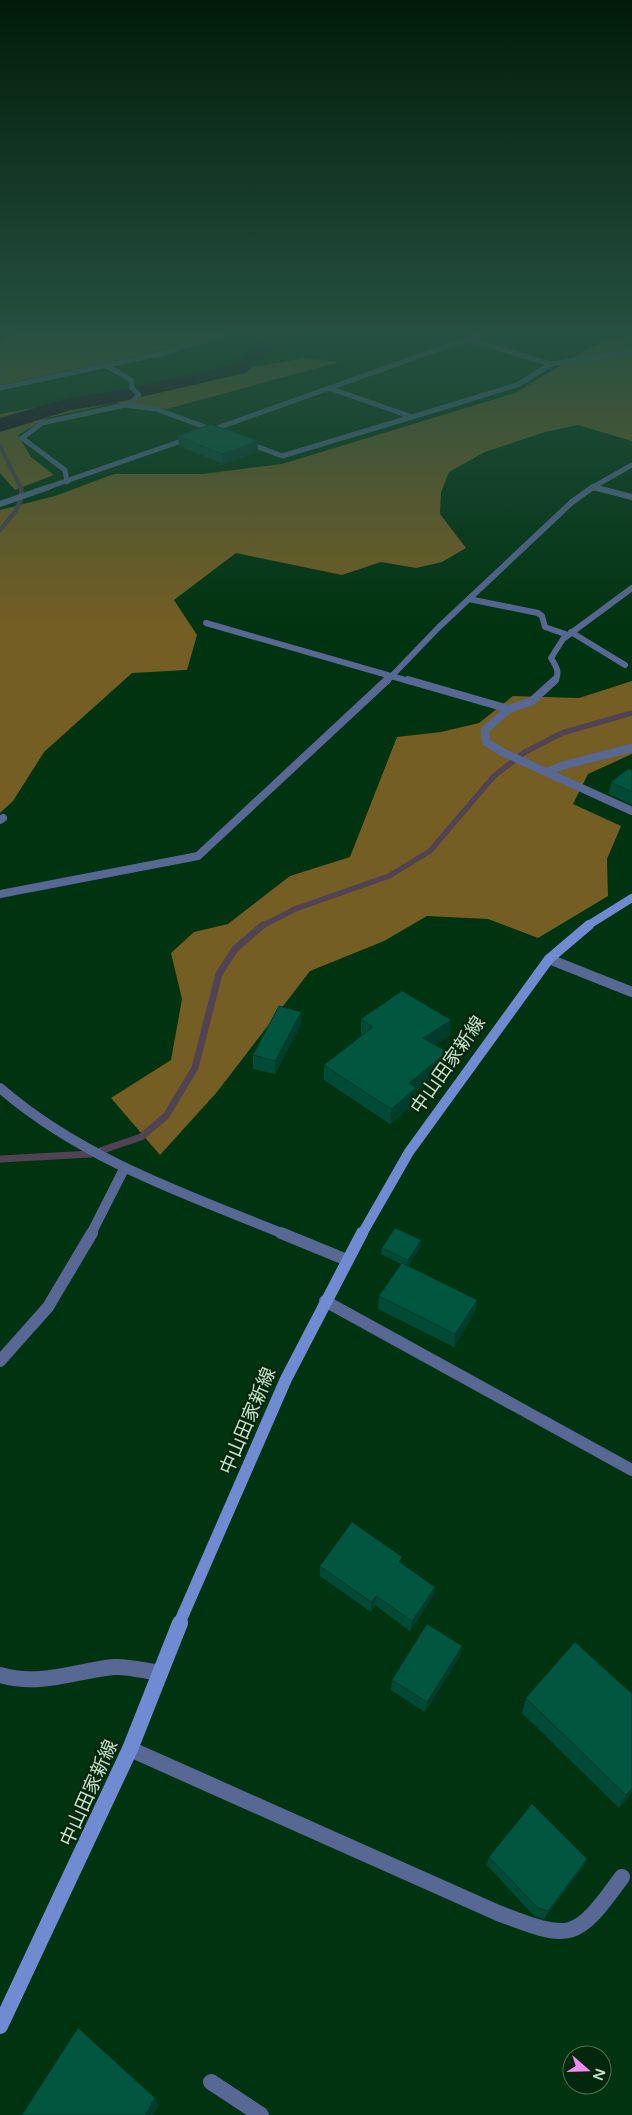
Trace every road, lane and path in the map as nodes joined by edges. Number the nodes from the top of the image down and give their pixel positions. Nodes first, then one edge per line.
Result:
1 (30, 433) edge
2 (205, 433) edge
3 (360, 433) edge
4 (239, 440) edge
5 (632, 465) edge
6 (67, 482) junction
7 (593, 487) junction
8 (632, 497) edge
9 (0, 504) edge
10 (632, 588) edge
11 (469, 599) junction
12 (206, 623) dead end
13 (570, 634) junction
14 (625, 665) dead end
15 (393, 675) junction
16 (509, 709) junction
17 (632, 748) edge
18 (548, 772) junction
19 (632, 811) edge
20 (0, 894) edge
21 (632, 898) edge
22 (549, 959) junction
23 (632, 992) edge
24 (0, 1088) edge
25 (124, 1169) junction
26 (347, 1260) junction
27 (325, 1301) junction
28 (0, 1361) edge
29 (632, 1470) edge
30 (160, 1673) junction
31 (0, 1675) edge
32 (130, 1749) junction
33 (622, 1877) dead end
34 (0, 2026) edge
35 (211, 2082) dead end
36 (262, 2115) edge

1 - 6 street
2 - 6 street
3 - 4 street
5 - 7 street
6 - 9 street
7 - 8 street
7 - 11 street
10 - 13 street
11 - 13 street
11 - 15 street
12 - 15 street
13 - 14 street
13 - 16 street
15 - 16 street
15 - 20 street
16 - 18 street
17 - 18 street
18 - 19 street
21 - 22 main road, 中山田家新線
22 - 23 street
22 - 26 main road, 中山田家新線
24 - 25 street
25 - 26 street
25 - 28 street
26 - 27 main road, 中山田家新線
27 - 29 street
27 - 30 main road, 中山田家新線
30 - 31 street
30 - 32 main road, 中山田家新線
32 - 33 street
32 - 34 main road, 中山田家新線
35 - 36 street

